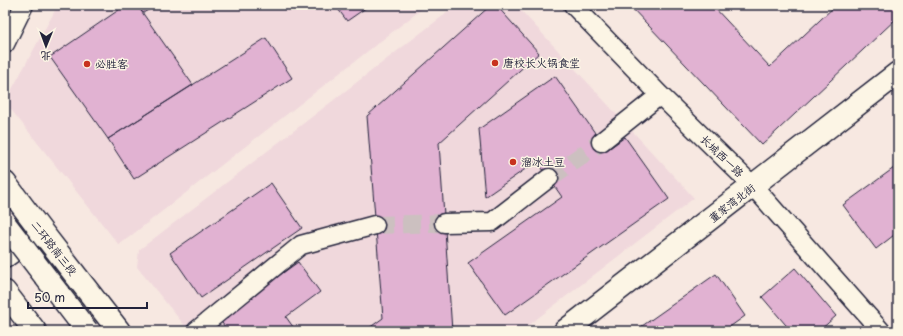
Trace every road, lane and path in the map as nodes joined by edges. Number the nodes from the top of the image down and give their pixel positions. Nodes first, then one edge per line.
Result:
1 (24, 5) edge
2 (573, 5) edge
3 (5, 44) edge
4 (898, 73) edge
5 (660, 95) junction
6 (601, 142) tunnel mouth
7 (549, 178) tunnel mouth
8 (5, 183) edge
9 (753, 186) junction
10 (444, 223) tunnel mouth
11 (5, 224) edge
12 (375, 225) tunnel mouth
13 (42, 232) junction
14 (5, 259) edge
15 (5, 292) edge
16 (35, 331) edge
17 (87, 331) edge
18 (119, 331) edge
19 (196, 331) edge
20 (565, 331) edge
21 (881, 331) edge

1 - 3 street
2 - 5 street, 长城西一路
4 - 9 main road, 董家湾北街
5 - 6 street
5 - 9 street, 长城西一路
7 - 10 street
8 - 13 main road, 二环路南三段
9 - 20 main road, 董家湾北街
9 - 21 street, 长城西一路
11 - 17 main road, bridge
12 - 19 street
13 - 14 street
13 - 18 main road, 二环路南三段
15 - 16 main road

